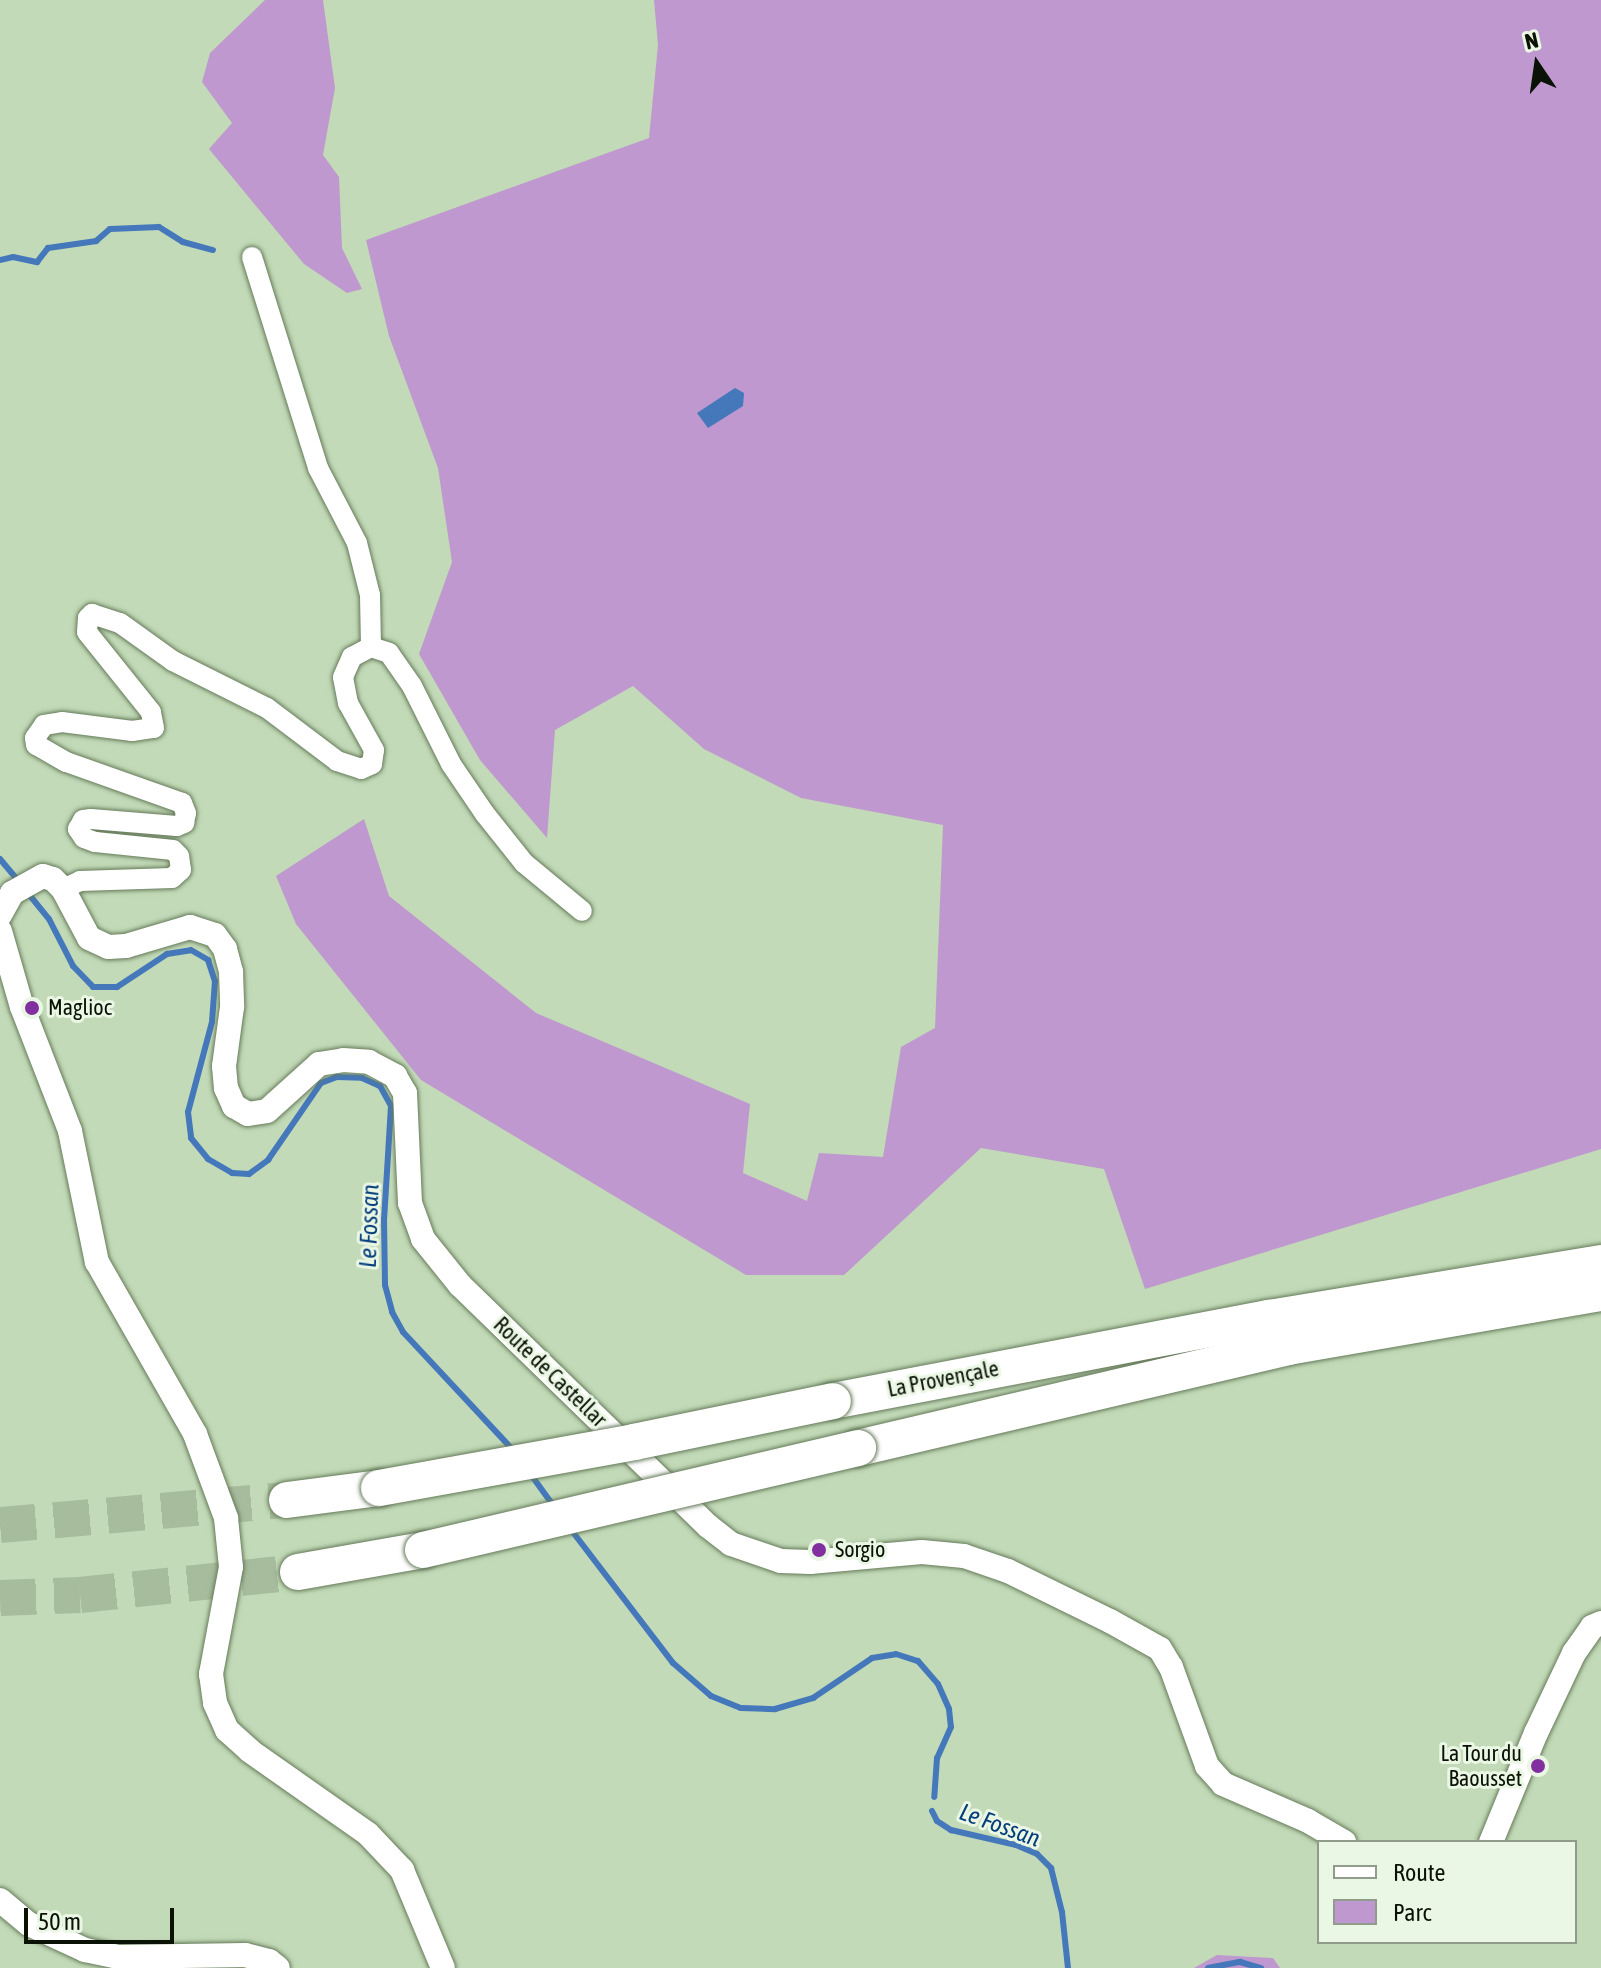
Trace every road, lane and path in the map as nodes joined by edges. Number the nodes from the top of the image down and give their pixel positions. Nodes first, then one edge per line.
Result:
1 (252, 257) dead end
2 (371, 647) junction
3 (63, 889) junction
4 (582, 911) dead end
5 (0, 915) edge
6 (0, 931) edge
7 (1601, 1263) edge
8 (1518, 1291) junction
9 (1601, 1293) edge
10 (287, 1500) tunnel mouth
11 (298, 1572) tunnel mouth
12 (1601, 1623) edge
13 (1341, 1840) edge
14 (1492, 1840) edge
15 (0, 1900) edge
16 (278, 1968) edge
17 (443, 1968) edge

1 - 2 street
2 - 3 street
2 - 4 street
3 - 5 street
3 - 13 street, Route de Castellar
6 - 17 street
7 - 8 highway, La Provençale
8 - 9 highway, La Provençale
8 - 10 highway, La Provençale, bridge
8 - 11 highway, La Provençale, bridge
12 - 14 street
15 - 16 street

